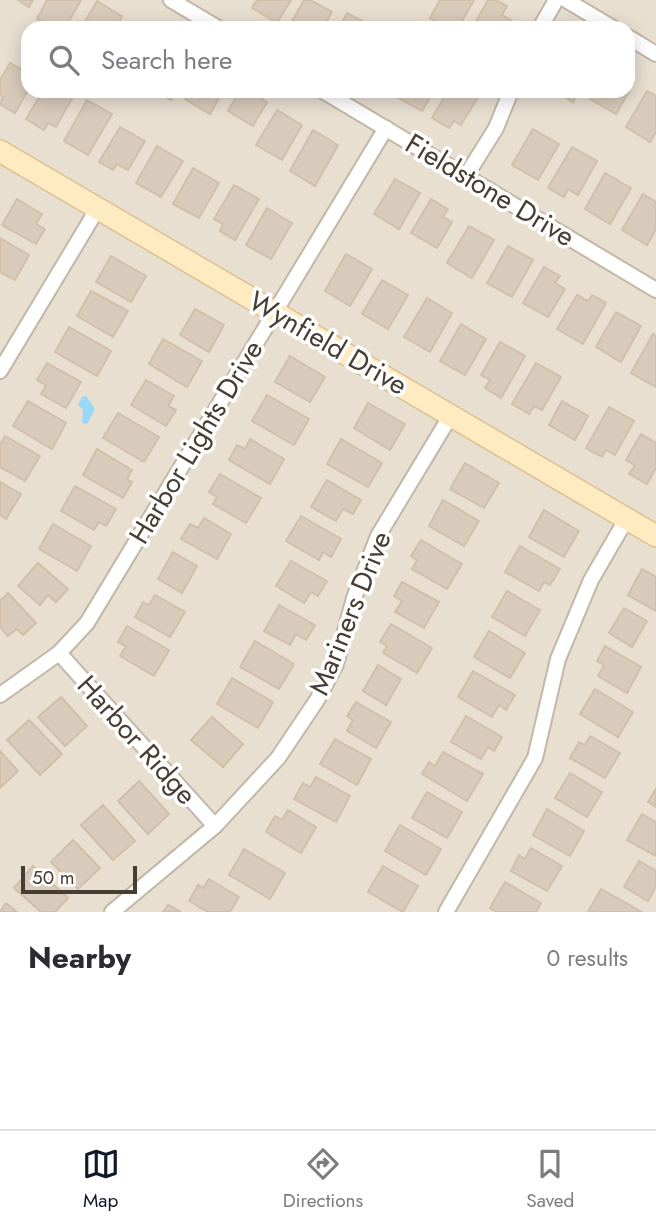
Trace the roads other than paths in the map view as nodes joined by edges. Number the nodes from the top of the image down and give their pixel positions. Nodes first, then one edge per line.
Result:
1 (171, 0) edge
2 (556, 0) edge
3 (566, 0) edge
4 (206, 21) edge
5 (544, 21) edge
6 (601, 21) edge
7 (635, 41) edge
8 (656, 54) edge
9 (335, 98) edge
10 (508, 98) edge
11 (386, 128) junction
12 (0, 151) edge
13 (466, 176) junction
14 (98, 208) junction
15 (656, 290) edge
16 (275, 312) junction
17 (0, 371) edge
18 (451, 415) junction
19 (626, 519) junction
20 (656, 536) edge
21 (59, 653) junction
22 (0, 695) edge
23 (215, 827) junction
24 (112, 912) edge
25 (446, 912) edge

1 - 4 street
2 - 5 street
3 - 6 street
7 - 8 street
9 - 11 street, Fieldstone Drive
10 - 13 street
11 - 13 street, Fieldstone Drive
11 - 16 street, Harbor Lights Drive
12 - 14 street, Wynfield Drive
13 - 15 street, Fieldstone Drive
14 - 16 street, Wynfield Drive
14 - 17 street
16 - 18 street, Wynfield Drive
16 - 21 street, Harbor Lights Drive
18 - 19 street, Wynfield Drive
18 - 23 street, Mariners Drive
19 - 20 street, Wynfield Drive
19 - 25 street
21 - 22 street, Harbor Lights Drive
21 - 23 street, Harbor Ridge
23 - 24 street, Mariners Drive

